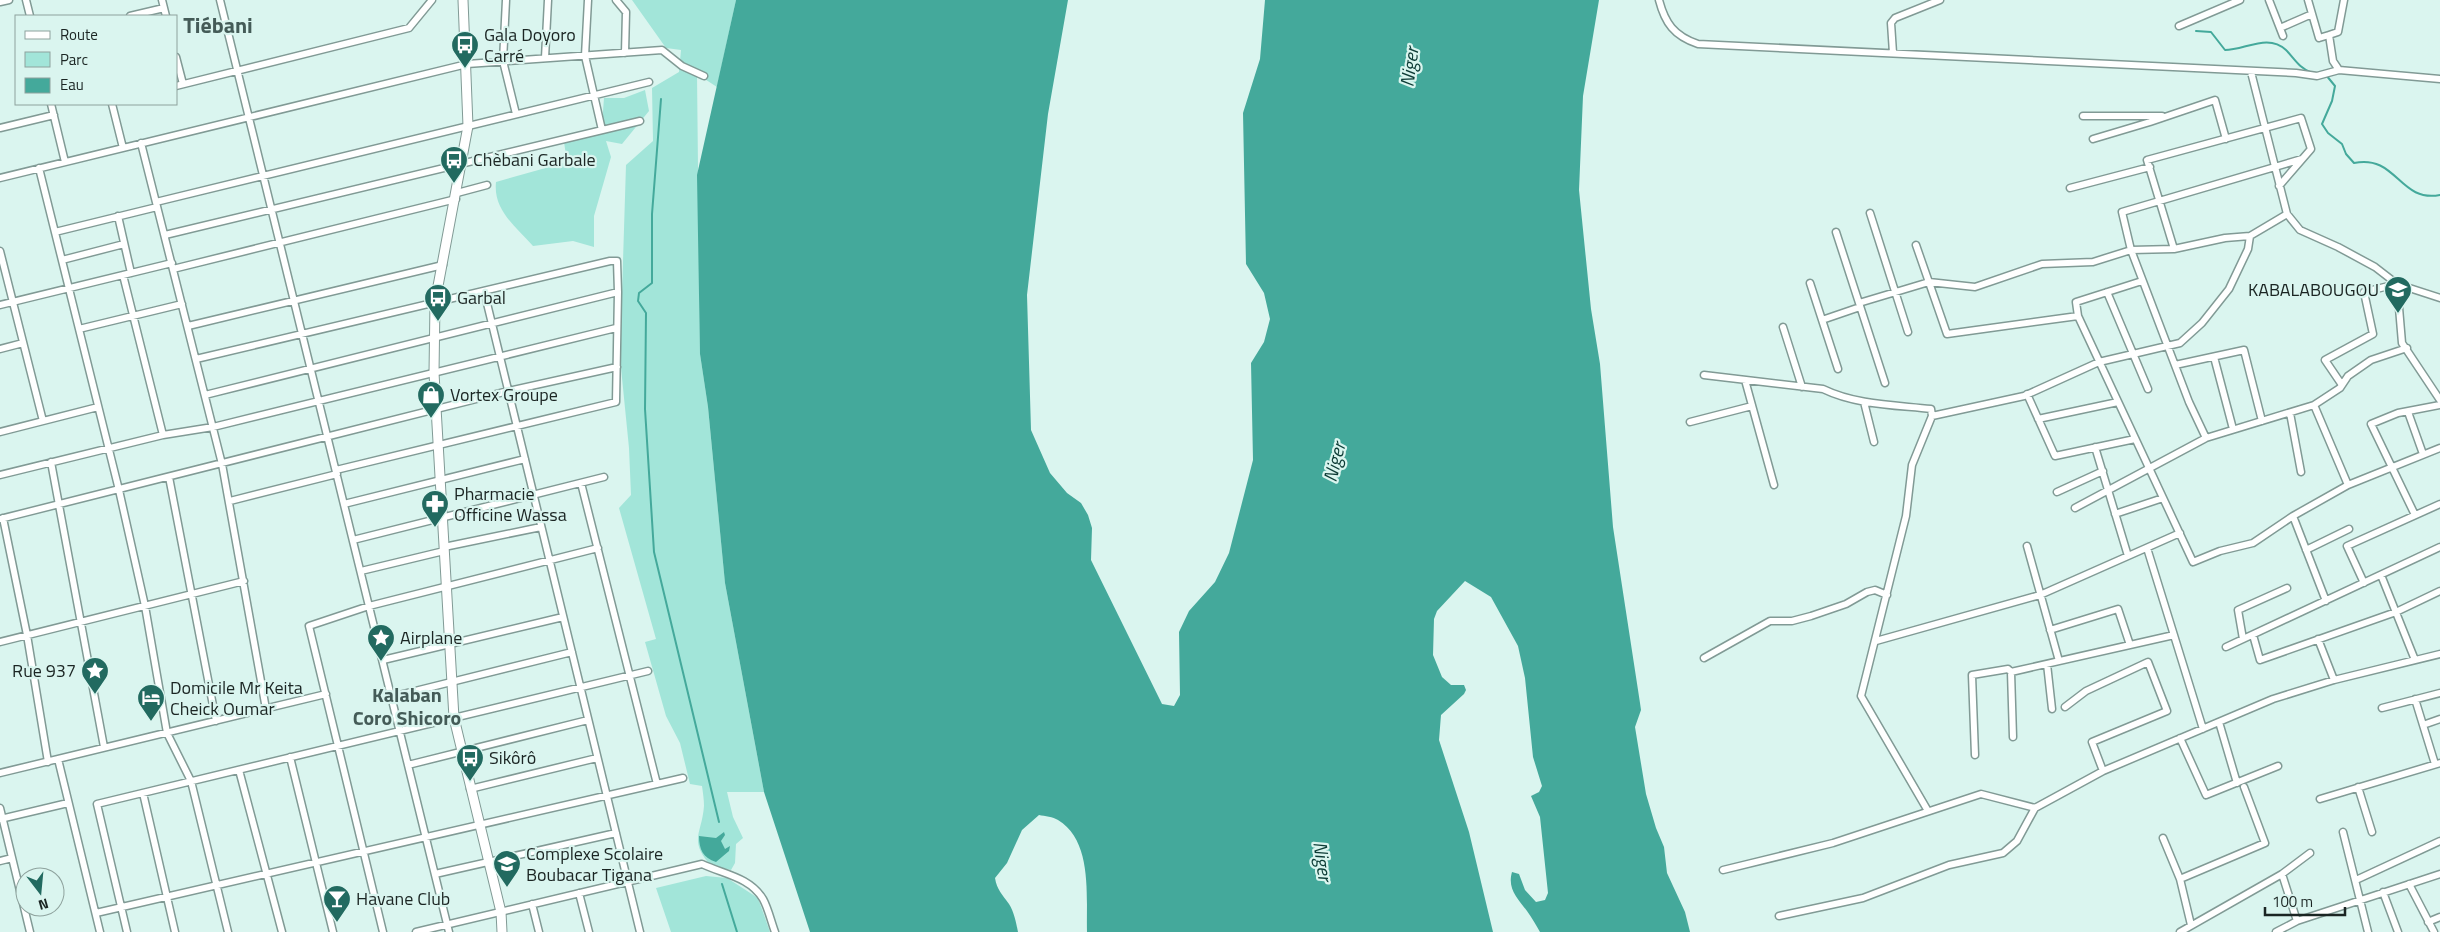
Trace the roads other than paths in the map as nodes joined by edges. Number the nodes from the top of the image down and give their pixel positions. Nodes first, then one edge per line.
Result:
1 (9, 0) edge
2 (26, 0) edge
3 (162, 0) edge
4 (220, 0) edge
5 (432, 0) edge
6 (463, 0) edge
7 (506, 0) edge
8 (548, 0) edge
9 (588, 0) edge
10 (616, 0) edge
11 (1659, 0) edge
12 (1940, 0) edge
13 (2240, 0) edge
14 (2269, 0) edge
15 (2308, 0) edge
16 (2344, 0) edge
17 (0, 2) edge
18 (164, 8) junction
19 (2312, 14) junction
20 (30, 15) edge
21 (134, 15) edge
22 (166, 15) edge
23 (2179, 26) dead end
24 (2280, 28) junction
25 (2330, 35) junction
26 (2282, 36) dead end
27 (625, 53) junction
28 (1894, 53) junction
29 (585, 56) junction
30 (545, 58) junction
31 (503, 61) junction
32 (467, 64) junction
33 (238, 70) junction
34 (2339, 70) junction
35 (178, 71) edge
36 (2250, 72) junction
37 (704, 76) dead end
38 (2440, 79) edge
39 (649, 82) dead end
40 (180, 85) edge
41 (593, 95) junction
42 (51, 105) edge
43 (112, 105) edge
44 (516, 114) junction
45 (54, 115) junction
46 (2083, 116) dead end
47 (2165, 116) junction
48 (250, 117) junction
49 (640, 121) dead end
50 (468, 126) junction
51 (0, 128) edge
52 (2264, 128) junction
53 (602, 130) junction
54 (2226, 138) junction
55 (2093, 139) dead end
56 (141, 143) junction
57 (123, 148) junction
58 (2302, 160) junction
59 (65, 162) junction
60 (462, 164) junction
61 (2150, 167) junction
62 (39, 168) junction
63 (2274, 168) junction
64 (264, 175) junction
65 (0, 178) edge
66 (487, 185) dead end
67 (2279, 186) junction
68 (2070, 188) dead end
69 (456, 196) junction
70 (2160, 201) junction
71 (157, 204) junction
72 (272, 209) junction
73 (1870, 213) dead end
74 (2287, 214) junction
75 (118, 216) junction
76 (55, 232) junction
77 (1836, 232) dead end
78 (165, 235) junction
79 (2250, 236) junction
80 (280, 242) junction
81 (124, 244) junction
82 (1916, 245) dead end
83 (2174, 249) junction
84 (2131, 250) junction
85 (0, 251) edge
86 (62, 260) junction
87 (443, 265) junction
88 (172, 266) junction
89 (131, 273) junction
90 (123, 275) junction
91 (2142, 280) junction
92 (1929, 282) junction
93 (1810, 283) dead end
94 (2397, 284) junction
95 (69, 288) junction
96 (484, 291) junction
97 (618, 292) junction
98 (1895, 292) junction
99 (2107, 292) junction
100 (2440, 298) edge
101 (295, 300) junction
102 (13, 302) junction
103 (436, 302) junction
104 (182, 304) junction
105 (0, 305) edge
106 (1859, 305) junction
107 (133, 316) junction
108 (2078, 316) junction
109 (1822, 320) junction
110 (492, 323) junction
111 (188, 326) junction
112 (1783, 327) dead end
113 (616, 328) junction
114 (79, 329) junction
115 (1908, 332) dead end
116 (303, 334) junction
117 (434, 338) junction
118 (23, 343) junction
119 (2168, 348) junction
120 (2406, 348) junction
121 (0, 349) edge
122 (2133, 355) junction
123 (500, 357) junction
124 (2214, 357) junction
125 (196, 359) junction
126 (2100, 362) junction
127 (2175, 365) junction
128 (617, 366) junction
129 (311, 368) junction
130 (1838, 369) dead end
131 (434, 373) junction
132 (1704, 375) dead end
133 (1745, 380) junction
134 (1885, 383) dead end
135 (2342, 384) junction
136 (1802, 386) junction
137 (2148, 389) dead end
138 (508, 391) junction
139 (205, 394) junction
140 (2027, 394) junction
141 (2440, 400) edge
142 (319, 401) junction
143 (1864, 402) junction
144 (2118, 402) junction
145 (2314, 405) junction
146 (2440, 405) edge
147 (1752, 406) junction
148 (98, 407) junction
149 (436, 410) junction
150 (2408, 412) junction
151 (2290, 413) junction
152 (1932, 416) junction
153 (2038, 419) junction
154 (43, 421) junction
155 (2262, 421) junction
156 (1690, 422) dead end
157 (517, 426) junction
158 (213, 427) junction
159 (2233, 429) junction
160 (0, 432) edge
161 (163, 435) junction
162 (328, 437) junction
163 (2206, 438) junction
164 (2135, 439) junction
165 (1874, 442) dead end
166 (438, 446) junction
167 (109, 448) junction
168 (2095, 448) junction
169 (2440, 448) edge
170 (2424, 454) junction
171 (525, 459) junction
172 (51, 462) junction
173 (222, 464) junction
174 (2392, 467) junction
175 (2149, 468) junction
176 (2102, 471) junction
177 (337, 472) junction
178 (2301, 472) dead end
179 (0, 475) edge
180 (169, 477) junction
181 (604, 477) dead end
182 (440, 480) junction
183 (581, 482) junction
184 (1774, 485) dead end
185 (2348, 485) junction
186 (119, 490) junction
187 (2108, 490) junction
188 (2057, 492) dead end
189 (533, 494) junction
190 (2163, 498) junction
191 (230, 501) junction
192 (59, 504) junction
193 (344, 504) junction
194 (2440, 504) edge
195 (2075, 508) dead end
196 (2115, 514) junction
197 (2415, 515) junction
198 (2293, 516) junction
199 (1, 518) edge
200 (442, 518) junction
201 (541, 527) junction
202 (2349, 529) dead end
203 (2180, 533) junction
204 (353, 540) junction
205 (2027, 546) dead end
206 (598, 548) junction
207 (2147, 548) junction
208 (2440, 548) edge
209 (444, 549) junction
210 (2306, 550) junction
211 (2128, 556) junction
212 (550, 561) junction
213 (361, 571) junction
214 (2381, 575) junction
215 (244, 581) junction
216 (2364, 583) junction
217 (446, 586) junction
218 (2287, 588) dead end
219 (2440, 592) edge
220 (192, 594) junction
221 (2040, 594) junction
222 (1887, 595) junction
223 (2326, 601) junction
224 (145, 606) junction
225 (369, 606) junction
226 (2396, 612) junction
227 (563, 617) junction
228 (81, 622) junction
229 (2050, 630) junction
230 (27, 635) junction
231 (2174, 635) junction
232 (2253, 635) junction
233 (2243, 640) junction
234 (2318, 640) junction
235 (1876, 641) junction
236 (0, 642) edge
237 (448, 645) junction
238 (2130, 645) junction
239 (2226, 647) dead end
240 (572, 652) junction
241 (2440, 654) edge
242 (1704, 658) dead end
243 (383, 660) junction
244 (2415, 660) junction
245 (2059, 661) junction
246 (2048, 664) junction
247 (648, 671) dead end
248 (2011, 672) junction
249 (630, 675) junction
250 (2334, 680) junction
251 (450, 682) junction
252 (580, 687) junction
253 (2440, 693) edge
254 (326, 694) junction
255 (392, 696) junction
256 (2415, 699) junction
257 (2065, 707) dead end
258 (2382, 708) dead end
259 (266, 709) junction
260 (2052, 709) dead end
261 (454, 718) junction
262 (2440, 719) edge
263 (588, 720) junction
264 (216, 721) junction
265 (2219, 722) junction
266 (2422, 725) junction
267 (2203, 729) junction
268 (400, 731) junction
269 (167, 733) junction
270 (2013, 736) dead end
271 (2180, 738) junction
272 (338, 746) junction
273 (104, 747) junction
274 (461, 752) junction
275 (1975, 755) dead end
276 (290, 757) junction
277 (597, 758) junction
278 (58, 759) junction
279 (48, 762) junction
280 (2437, 764) edge
281 (408, 766) junction
282 (2278, 766) dead end
283 (239, 770) junction
284 (2103, 771) junction
285 (0, 773) edge
286 (683, 778) dead end
287 (191, 781) junction
288 (2237, 783) junction
289 (657, 784) junction
290 (2244, 787) dead end
291 (2358, 787) junction
292 (470, 789) junction
293 (143, 793) junction
294 (607, 796) junction
295 (2320, 799) dead end
296 (68, 803) junction
297 (0, 808) edge
298 (2035, 808) junction
299 (1928, 811) junction
300 (1, 819) edge
301 (480, 825) junction
302 (2343, 832) dead end
303 (2372, 832) dead end
304 (616, 833) junction
305 (426, 837) junction
306 (2164, 838) dead end
307 (2440, 841) edge
308 (364, 852) junction
309 (2310, 853) dead end
310 (12, 858) junction
311 (0, 861) edge
312 (316, 862) junction
313 (489, 862) junction
314 (1723, 870) dead end
315 (266, 874) junction
316 (435, 874) junction
317 (2282, 874) junction
318 (2440, 874) edge
319 (2180, 879) junction
320 (2356, 880) junction
321 (627, 882) junction
322 (2408, 884) junction
323 (216, 885) junction
324 (2383, 892) junction
325 (579, 893) junction
326 (167, 897) junction
327 (2359, 901) junction
328 (532, 904) junction
329 (122, 906) junction
330 (501, 912) junction
331 (96, 913) junction
332 (1779, 916) dead end
333 (2440, 917) edge
334 (2297, 921) junction
335 (2428, 922) junction
336 (447, 925) junction
337 (2191, 926) junction
338 (30, 932) edge
339 (100, 932) edge
340 (127, 932) edge
341 (175, 932) edge
342 (228, 932) edge
343 (282, 932) edge
344 (333, 932) edge
345 (383, 932) edge
346 (416, 932) edge
347 (449, 932) edge
348 (502, 932) edge
349 (539, 932) edge
350 (589, 932) edge
351 (640, 932) edge
352 (775, 932) edge
353 (2180, 932) edge
354 (2276, 932) edge
355 (2368, 932) edge
356 (2398, 932) edge
357 (2434, 932) edge

1 - 17 street
2 - 20 street
3 - 18 street
4 - 33 street
5 - 33 street
6 - 32 main road
7 - 31 street
8 - 30 street
9 - 29 street
10 - 27 street
11 - 28 street
12 - 28 street
13 - 23 street
14 - 24 street
15 - 19 street
16 - 25 street
18 - 21 street
18 - 22 street
19 - 24 street
19 - 25 street
24 - 26 street
25 - 34 street
27 - 29 street
27 - 37 street
28 - 36 street
29 - 30 street
29 - 41 street
30 - 31 street
31 - 32 street
31 - 44 street
32 - 48 street
32 - 50 main road
33 - 40 street
33 - 48 street
34 - 36 street
34 - 38 street
35 - 40 street
36 - 52 street
39 - 41 street
41 - 44 street
41 - 53 street
42 - 45 street
43 - 57 street
44 - 50 street
45 - 51 street
45 - 59 street
46 - 47 street
47 - 54 street
47 - 55 street
48 - 56 street
48 - 64 street
49 - 53 street
50 - 60 main road
50 - 64 street
52 - 54 street
52 - 58 street
52 - 63 street
53 - 60 street
54 - 61 street
56 - 57 street
56 - 71 street
57 - 59 street
58 - 63 street
58 - 67 street
59 - 62 street
60 - 69 main road
60 - 72 street
61 - 68 street
61 - 70 street
62 - 65 street
62 - 76 street
63 - 67 street
63 - 70 street
64 - 71 street
64 - 72 street
66 - 69 street
67 - 74 street
69 - 80 street
69 - 87 main road
70 - 83 street
70 - 84 street
71 - 75 street
71 - 78 street
72 - 78 street
72 - 80 street
73 - 98 street
74 - 79 street
74 - 94 street
75 - 76 street
75 - 81 street
76 - 86 street
77 - 106 street
78 - 88 street
79 - 83 street
79 - 119 street
80 - 88 street
80 - 101 street
81 - 86 street
81 - 89 street
82 - 92 street
83 - 84 street
84 - 91 street
84 - 92 street
85 - 102 street
86 - 95 street
87 - 101 street
87 - 103 main road
88 - 89 street
88 - 104 street
89 - 90 street
90 - 95 street
90 - 107 street
91 - 99 street
91 - 119 street
92 - 98 street
92 - 108 street
93 - 109 street
94 - 100 street
94 - 120 street
94 - 135 street
95 - 102 street
95 - 114 street
96 - 97 street
96 - 103 street
96 - 110 street
97 - 110 street
97 - 113 street
98 - 106 street
98 - 115 street
99 - 108 street
99 - 122 street
101 - 111 street
101 - 116 street
102 - 105 street
102 - 118 street
103 - 116 street
103 - 117 main road
104 - 107 street
104 - 111 street
106 - 109 street
106 - 134 street
107 - 114 street
107 - 161 street
108 - 126 street
109 - 130 street
110 - 117 street
110 - 123 street
111 - 125 street
112 - 136 street
113 - 123 street
113 - 128 street
114 - 148 street
116 - 125 street
116 - 129 street
117 - 129 street
117 - 131 main road
118 - 121 street
118 - 154 street
119 - 122 street
119 - 127 street
120 - 135 street
120 - 141 street
122 - 126 street
122 - 137 street
123 - 131 street
123 - 138 street
124 - 127 street
124 - 155 street
124 - 159 street
125 - 139 street
126 - 140 street
126 - 144 street
127 - 163 street
128 - 138 street
128 - 157 street
129 - 139 street
129 - 142 street
131 - 142 street
131 - 149 main road
132 - 133 street
133 - 136 street
133 - 147 street
135 - 145 street
136 - 143 street
138 - 149 street
138 - 157 street
139 - 158 street
140 - 152 street
140 - 153 street
142 - 158 street
142 - 162 street
143 - 152 street
143 - 165 street
144 - 153 street
144 - 164 street
145 - 151 street
145 - 185 street
146 - 150 street
147 - 156 street
147 - 184 street
148 - 154 street
148 - 167 street
149 - 162 street
149 - 166 main road
150 - 170 street
150 - 174 street
151 - 155 street
151 - 178 street
152 - 222 street
153 - 168 street
154 - 160 street
155 - 159 street
157 - 166 street
157 - 171 street
158 - 161 street
158 - 173 street
159 - 163 street
161 - 167 street
162 - 173 street
162 - 177 street
163 - 175 street
164 - 168 street
164 - 175 street
166 - 177 street
166 - 182 main road
167 - 172 street
167 - 186 street
168 - 176 street
169 - 170 street
170 - 174 street
171 - 182 street
171 - 189 street
172 - 179 street
172 - 192 street
173 - 180 street
173 - 191 street
174 - 185 street
174 - 197 street
175 - 187 street
175 - 190 street
176 - 187 street
176 - 188 street
177 - 191 street
177 - 193 street
180 - 186 street
180 - 220 street
181 - 183 street
182 - 193 street
182 - 200 main road
183 - 189 street
183 - 206 street
185 - 198 street
186 - 192 street
186 - 224 street
187 - 195 street
187 - 196 street
189 - 200 street
189 - 201 street
190 - 196 street
190 - 203 street
191 - 215 street
192 - 199 street
192 - 228 street
193 - 204 street
194 - 197 street
196 - 211 street
197 - 216 street
198 - 203 street
198 - 210 street
199 - 230 street
200 - 204 street
200 - 209 main road
201 - 209 street
201 - 212 street
202 - 210 street
203 - 207 street
204 - 213 street
205 - 221 street
206 - 212 street
206 - 249 street
207 - 211 street
207 - 231 street
208 - 214 street
209 - 213 street
209 - 217 main road
210 - 223 street
211 - 221 street
212 - 217 street
212 - 227 street
213 - 225 street
214 - 216 street
214 - 226 street
215 - 220 street
215 - 259 street
216 - 223 street
217 - 225 street
217 - 237 main road
218 - 233 street
219 - 226 street
220 - 224 street
220 - 264 street
221 - 229 street
221 - 235 street
222 - 235 street
222 - 242 street
223 - 232 street
224 - 228 street
224 - 269 street
225 - 243 street
225 - 254 street
226 - 234 street
226 - 244 street
227 - 237 street
227 - 240 street
228 - 230 street
228 - 273 street
229 - 238 street
229 - 245 street
230 - 236 street
230 - 279 street
231 - 238 street
231 - 267 street
232 - 233 street
232 - 234 street
233 - 239 street
234 - 250 street
235 - 299 street
237 - 243 street
237 - 251 main road
238 - 245 street
240 - 251 street
240 - 252 street
241 - 244 street
243 - 255 street
244 - 250 street
245 - 246 street
246 - 248 street
246 - 260 street
247 - 249 street
248 - 270 street
248 - 275 street
249 - 252 street
249 - 289 street
250 - 265 street
251 - 255 street
251 - 261 main road
252 - 261 street
252 - 263 street
253 - 256 street
254 - 259 street
254 - 272 street
255 - 268 street
256 - 258 street
256 - 266 street
257 - 284 street
259 - 264 street
261 - 268 street
261 - 274 main road
262 - 266 street
263 - 274 street
263 - 277 street
264 - 269 street
265 - 267 street
265 - 288 street
266 - 280 street
267 - 271 street
268 - 272 street
268 - 281 street
269 - 273 street
269 - 287 street
271 - 284 street
271 - 288 street
272 - 276 street
272 - 308 street
273 - 278 street
274 - 281 street
274 - 292 main road
276 - 283 street
276 - 312 street
277 - 292 street
277 - 294 street
278 - 279 street
278 - 296 street
279 - 285 street
280 - 291 street
281 - 305 street
282 - 288 street
283 - 287 street
283 - 315 street
284 - 298 street
286 - 289 street
287 - 293 street
287 - 323 street
289 - 294 street
290 - 319 street
291 - 295 street
291 - 303 street
292 - 301 main road
293 - 326 street
293 - 329 street
294 - 301 street
294 - 304 street
296 - 300 street
296 - 331 street
297 - 300 street
298 - 299 street
298 - 332 street
299 - 314 street
300 - 310 street
301 - 305 street
301 - 313 main road
302 - 320 street
304 - 313 street
304 - 321 street
305 - 308 street
305 - 316 street
306 - 319 street
307 - 320 street
308 - 312 street
308 - 345 street
309 - 317 street
310 - 311 street
310 - 338 street
312 - 315 street
312 - 344 street
313 - 316 street
313 - 330 main road
315 - 323 street
315 - 343 street
316 - 336 street
317 - 334 street
317 - 337 street
318 - 322 street
319 - 337 street
320 - 327 street
321 - 325 street
321 - 351 street
321 - 352 street
322 - 324 street
322 - 335 street
323 - 326 street
323 - 342 street
324 - 327 street
324 - 356 street
325 - 328 street
325 - 350 street
326 - 329 street
326 - 341 street
327 - 334 street
327 - 355 street
328 - 330 street
328 - 349 street
329 - 331 street
329 - 340 street
330 - 336 street
330 - 348 main road
331 - 339 street
333 - 335 street
334 - 354 street
335 - 357 street
336 - 346 street
336 - 347 street
337 - 353 street

